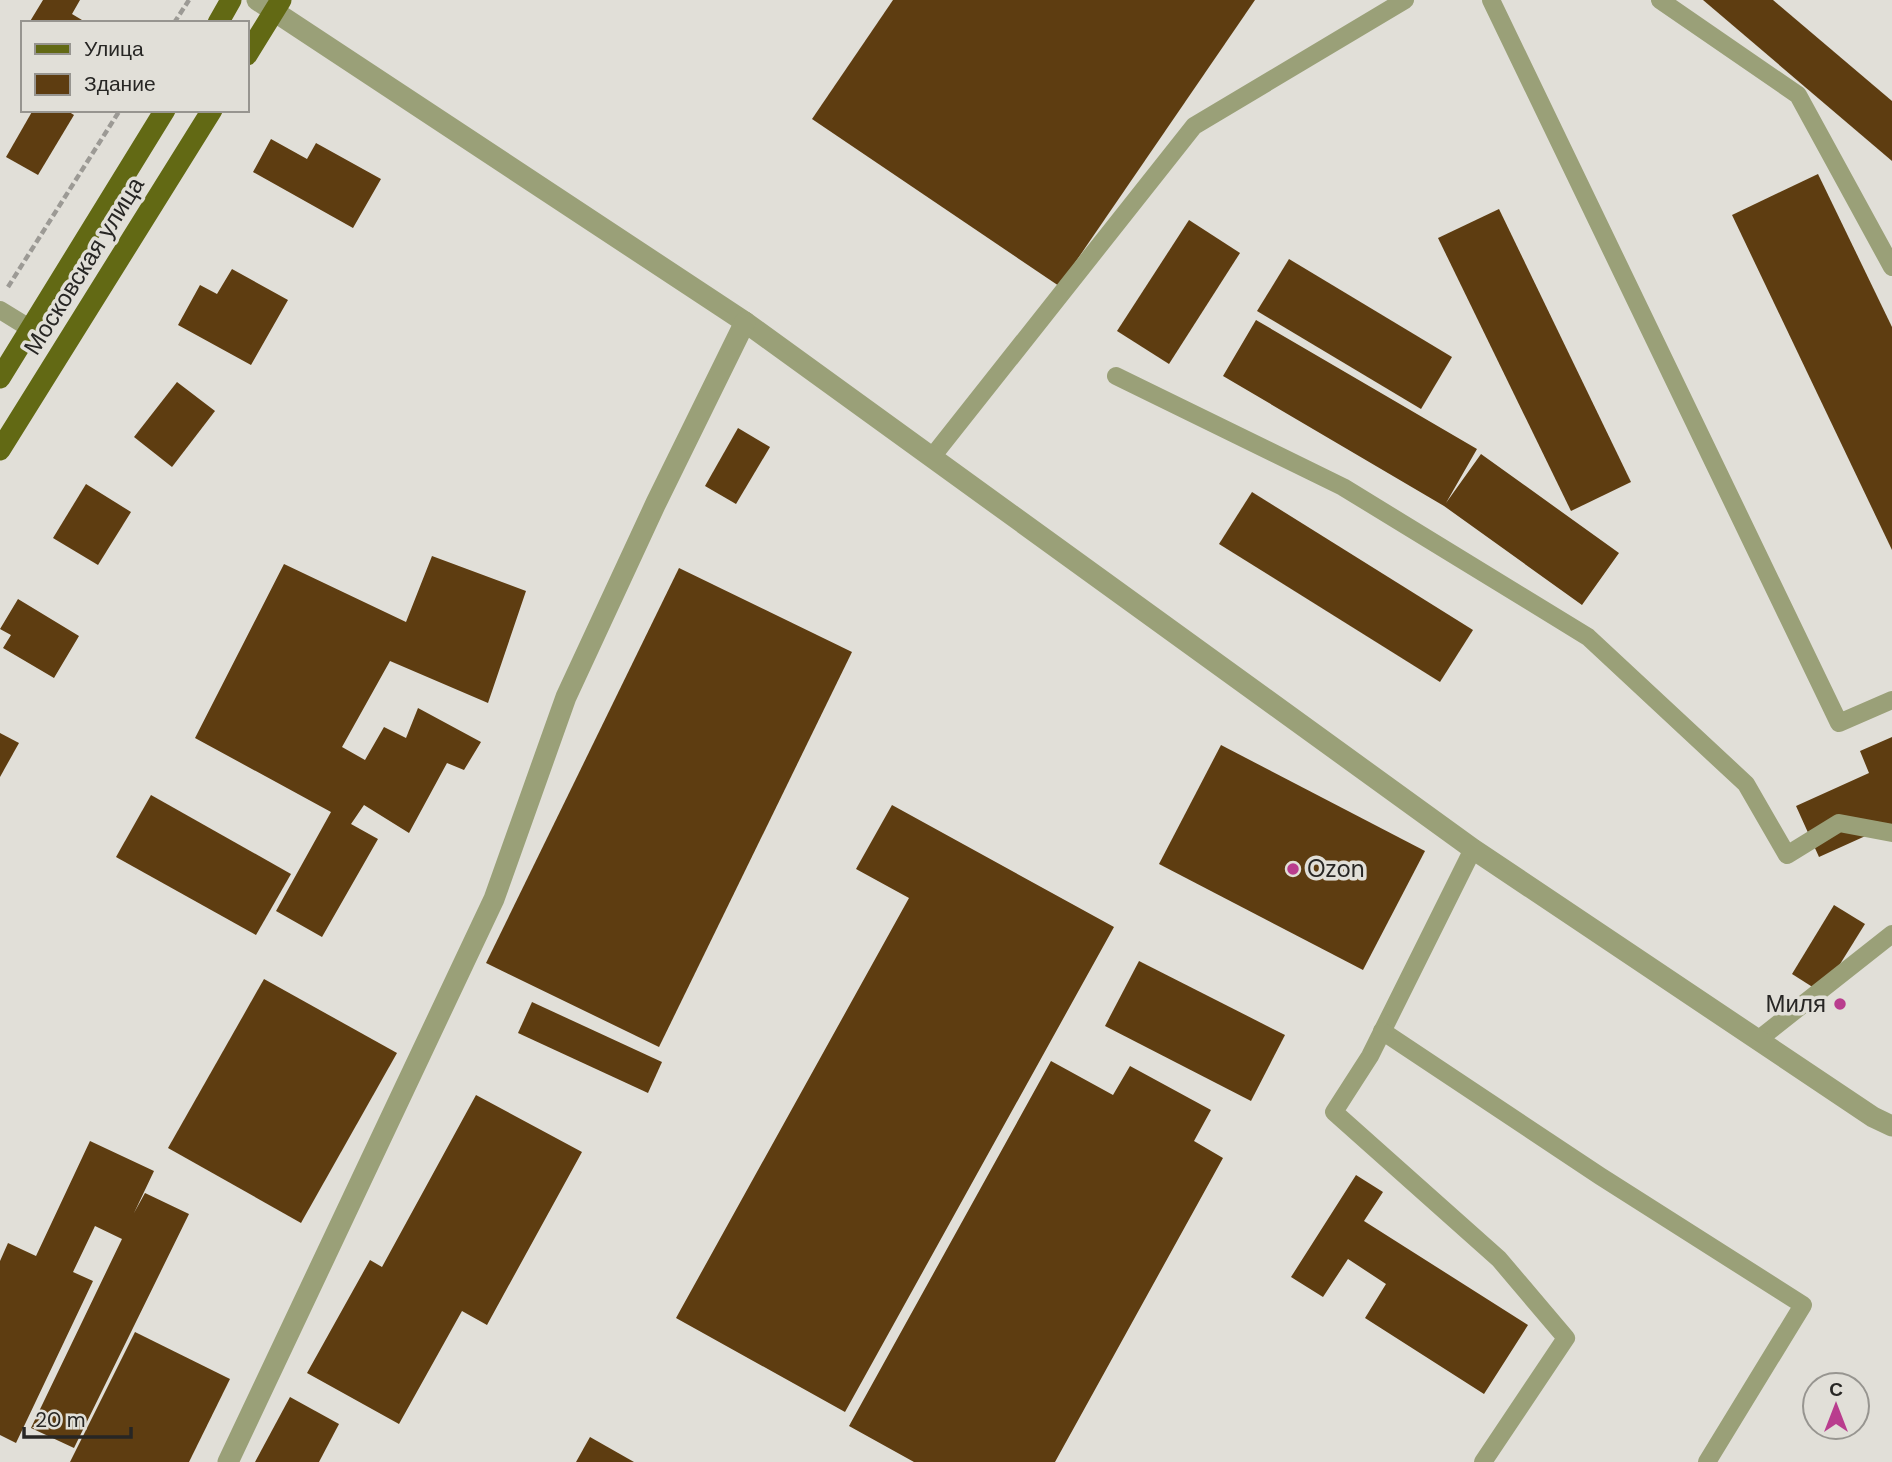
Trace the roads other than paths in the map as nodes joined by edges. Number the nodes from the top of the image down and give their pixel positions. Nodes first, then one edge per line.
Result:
1 (231, 0) edge
2 (1405, 0) edge
3 (1491, 0) edge
4 (1660, 0) edge
5 (271, 4) edge
6 (219, 21) edge
7 (248, 53) edge
8 (164, 112) edge
9 (211, 112) edge
10 (1892, 267) edge
11 (0, 310) edge
12 (744, 321) junction
13 (31, 329) junction
14 (1116, 376) dead end
15 (0, 378) edge
16 (0, 450) edge
17 (932, 457) junction
18 (1892, 700) edge
19 (1892, 833) edge
20 (1473, 849) junction
21 (1892, 934) edge
22 (1382, 1031) junction
23 (1759, 1040) junction
24 (1892, 1126) edge
25 (228, 1462) edge
26 (1483, 1462) edge
27 (1707, 1462) edge

1 - 6 main road
2 - 17 lane
3 - 18 lane
4 - 10 lane
5 - 7 main road
5 - 12 street
8 - 13 main road, Московская улица
9 - 16 main road, Московская улица
11 - 13 lane
12 - 17 street
12 - 25 street
13 - 15 main road, Московская улица
14 - 19 lane
17 - 20 street
20 - 22 lane
20 - 23 street
21 - 23 lane
22 - 26 lane
22 - 27 lane
23 - 24 street

